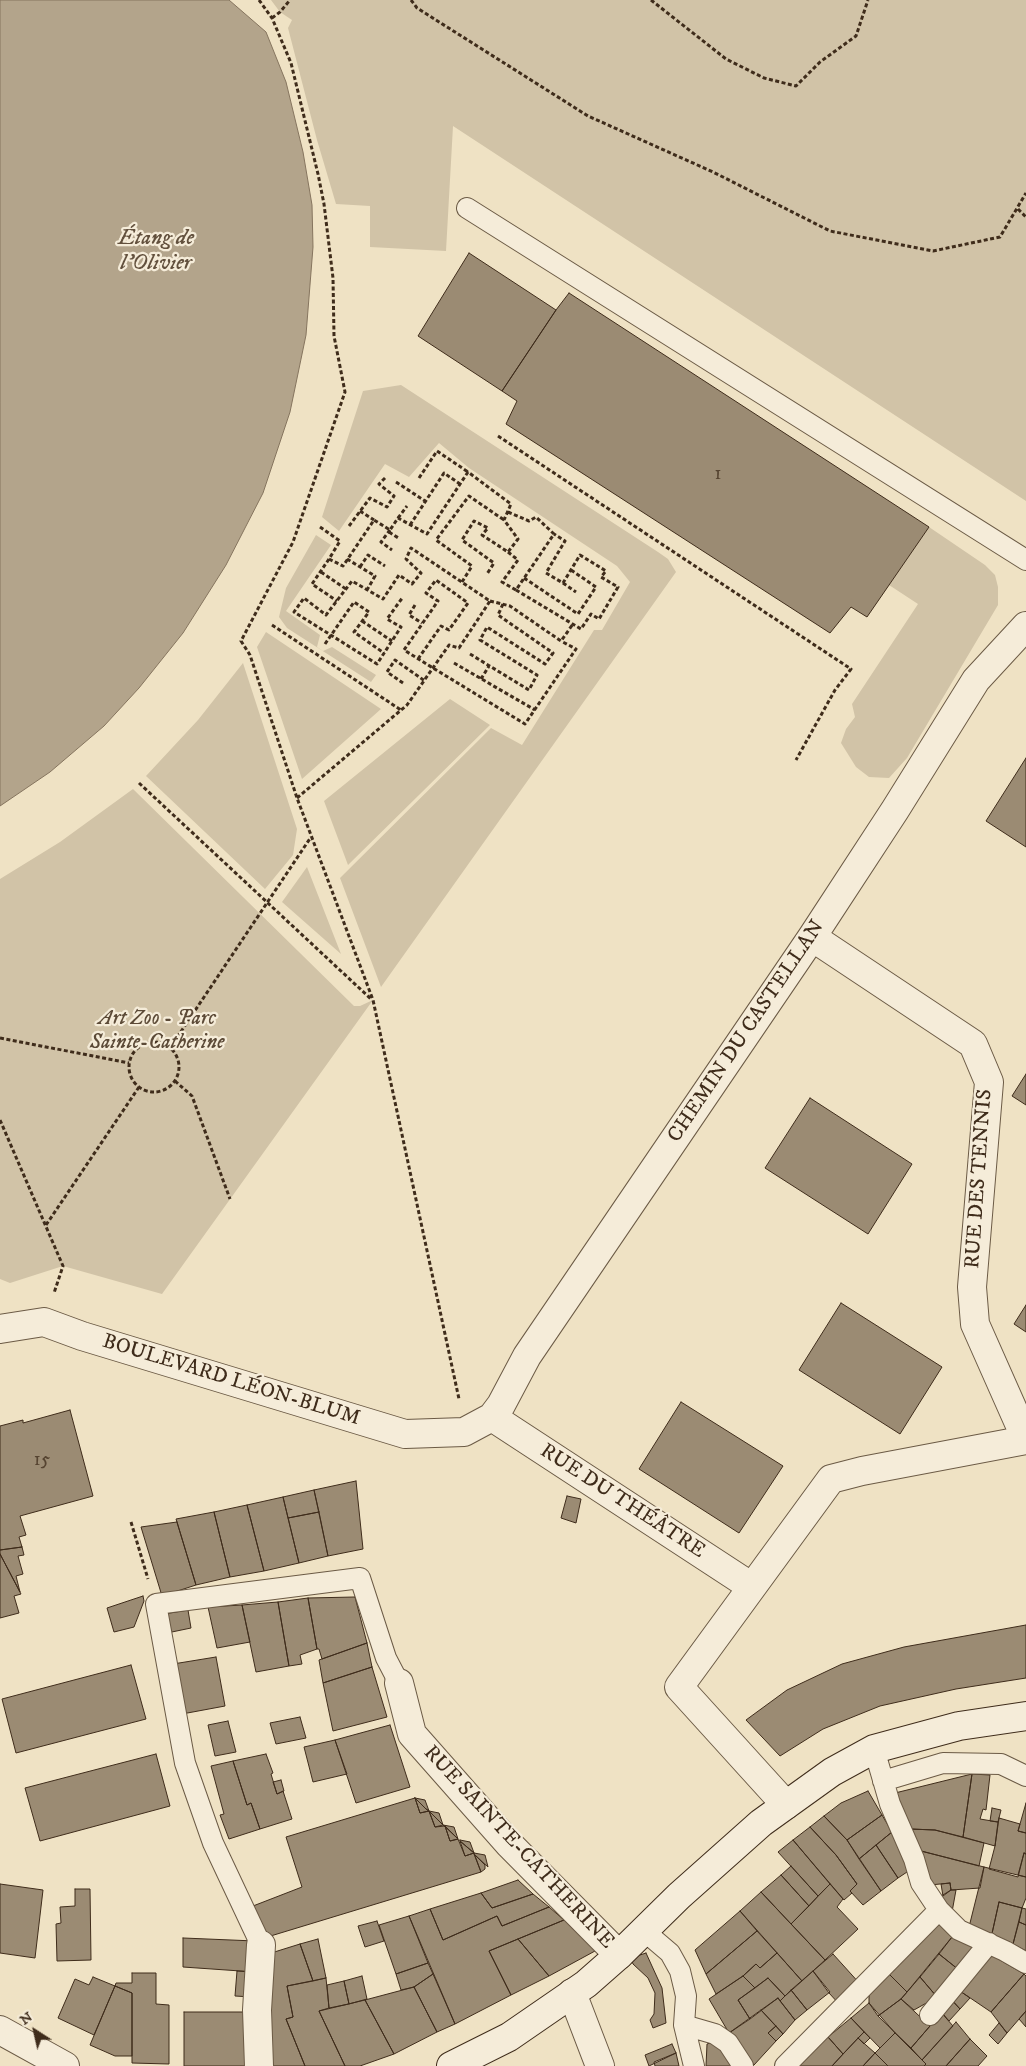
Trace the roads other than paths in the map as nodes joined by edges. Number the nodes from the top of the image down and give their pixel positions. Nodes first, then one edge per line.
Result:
1 (467, 208) dead end
2 (1026, 560) edge
3 (1026, 626) edge
4 (812, 937) junction
5 (0, 1329) edge
6 (492, 1417) junction
7 (464, 1432) joint
8 (1026, 1440) edge
9 (752, 1587) junction
10 (399, 1683) joint
11 (1026, 1716) edge
12 (874, 1749) junction
13 (1026, 1776) edge
14 (883, 1781) junction
15 (786, 1805) junction
16 (939, 1910) junction
17 (643, 1930) junction
18 (989, 1943) junction
19 (261, 1945) joint
20 (619, 1956) junction
21 (1026, 1963) edge
22 (572, 1993) junction
23 (930, 2015) dead end
24 (684, 2025) junction
25 (0, 2030) edge
26 (65, 2066) edge
27 (259, 2066) edge
28 (451, 2066) edge
29 (600, 2066) edge
30 (694, 2066) edge
31 (743, 2066) edge
32 (785, 2066) edge

1 - 2 lane
3 - 4 street, CHEMIN DU CASTELLAN
4 - 6 street, CHEMIN DU CASTELLAN
4 - 8 street, RUE DES TENNIS
5 - 7 street, BOULEVARD LÉON-BLUM
6 - 7 street, CHEMIN DU CASTELLAN
6 - 9 street, RUE DU THÉÂTRE
8 - 9 street
9 - 15 street
10 - 19 lane
10 - 20 street, RUE SAINTE-CATHERINE
11 - 12 street
12 - 14 lane
12 - 15 street
13 - 14 lane
14 - 16 lane
15 - 17 street
16 - 18 lane
16 - 32 lane
17 - 20 street
17 - 24 lane
18 - 21 lane
18 - 23 lane
19 - 27 street
20 - 22 street
22 - 28 street
22 - 29 street
24 - 30 lane
24 - 31 lane
25 - 26 street

